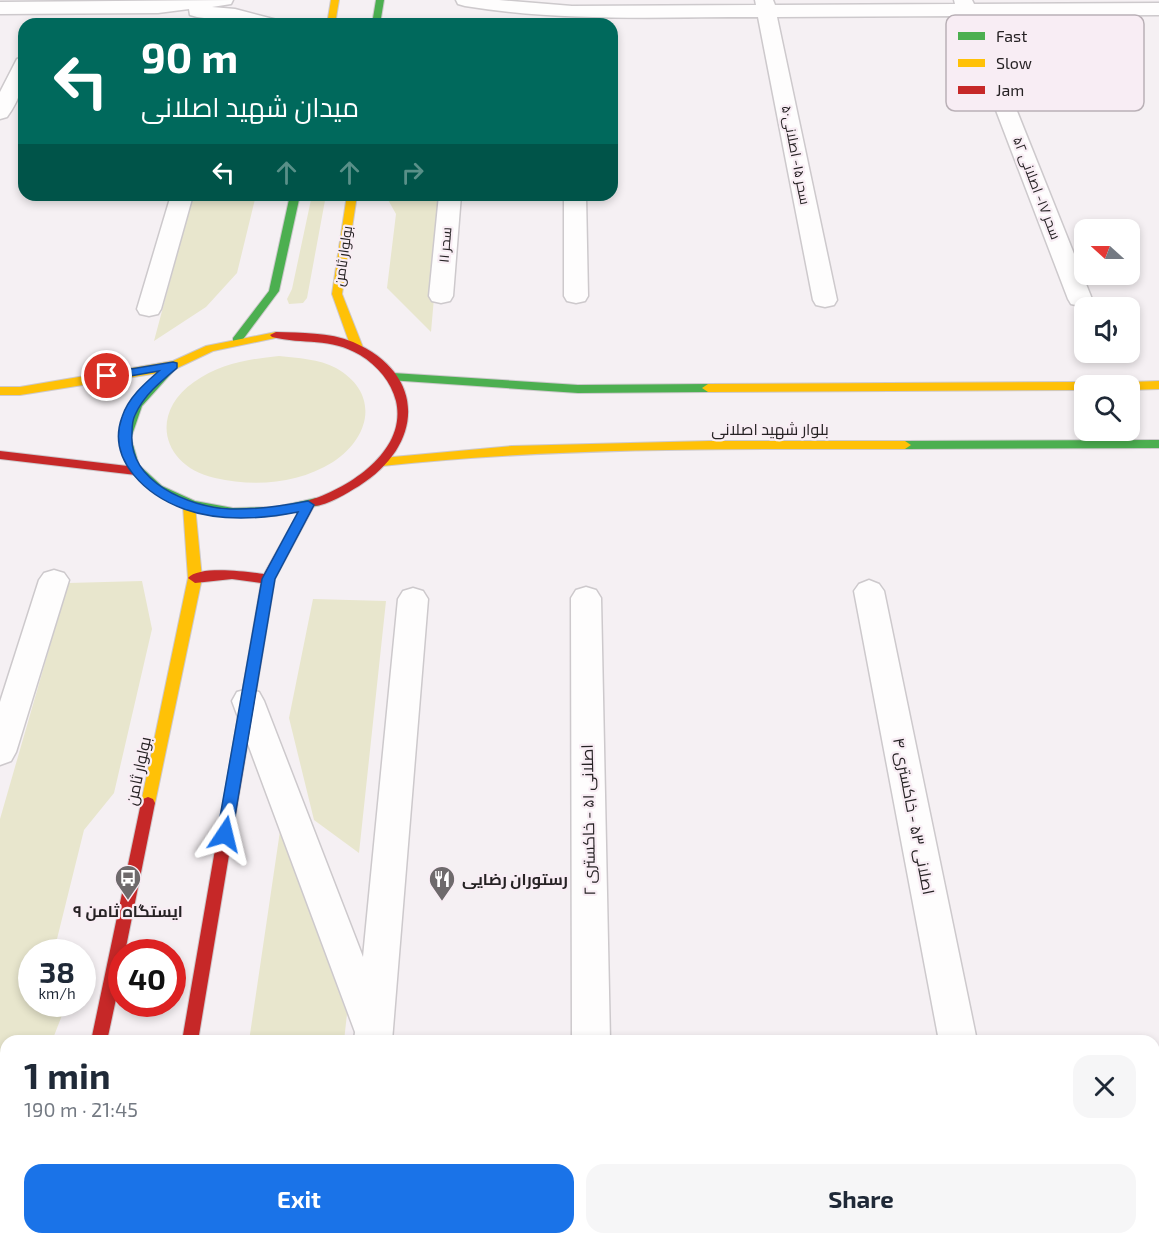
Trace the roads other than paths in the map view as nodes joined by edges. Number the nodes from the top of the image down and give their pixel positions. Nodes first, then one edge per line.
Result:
1 (224, 0) edge
2 (335, 0) edge
3 (380, 0) edge
4 (466, 0) edge
5 (765, 5) edge
6 (965, 5) edge
7 (158, 7) junction
8 (0, 8) edge
9 (1154, 10) edge
10 (49, 11) edge
11 (572, 12) edge
12 (247, 18) edge
13 (332, 18) edge
14 (377, 18) edge
15 (522, 18) edge
16 (18, 76) edge
17 (1006, 111) edge
18 (0, 113) edge
19 (180, 201) edge
20 (294, 201) edge
21 (351, 201) edge
22 (449, 201) edge
23 (575, 201) edge
24 (274, 291) junction
25 (337, 294) junction
26 (441, 296) dead end
27 (576, 296) dead end
28 (1079, 297) edge
29 (825, 300) dead end
30 (276, 307) dead end
31 (329, 308) dead end
32 (149, 309) dead end
33 (286, 319) dead end
34 (311, 324) dead end
35 (237, 340) junction
36 (358, 350) junction
37 (173, 365) junction
38 (393, 377) junction
39 (1159, 385) edge
40 (1074, 386) edge
41 (1140, 386) edge
42 (0, 391) edge
43 (1159, 444) edge
44 (0, 454) edge
45 (382, 462) junction
46 (136, 471) junction
47 (308, 505) junction
48 (189, 506) junction
49 (195, 578) junction
50 (268, 579) junction
51 (54, 580) dead end
52 (869, 591) dead end
53 (586, 598) dead end
54 (413, 599) dead end
55 (248, 701) junction
56 (0, 752) edge
57 (100, 1035) edge
58 (191, 1035) edge
59 (372, 1035) edge
60 (373, 1035) edge
61 (591, 1035) edge
62 (957, 1035) edge

1 - 7 street
2 - 13 main road
3 - 14 main road
4 - 11 street
5 - 6 street
5 - 11 street
5 - 29 street, سحر ۱۵- اصلانی۵۰
6 - 9 street
7 - 10 street
7 - 12 street
8 - 10 street
11 - 15 street
16 - 18 street
17 - 28 street, سحر ۱۷- اصلانی ۵۲
19 - 32 street
20 - 24 main road
21 - 25 main road, بولوار ثامن
22 - 26 street, سحر ۱۱
23 - 27 street
24 - 30 main road
24 - 35 main road
25 - 31 main road
25 - 36 main road, بولوار ثامن
33 - 34 main road
35 - 36 main road
35 - 37 main road
36 - 38 main road
37 - 42 main road
37 - 46 main road
38 - 40 main road
38 - 45 main road
39 - 41 main road
43 - 45 main road, بلوار شهید اصلانی
44 - 46 main road
45 - 47 main road
46 - 48 main road
47 - 48 main road
47 - 50 main road
48 - 49 main road, بولوار ثامن
49 - 50 main road
49 - 57 main road, بولوار ثامن
50 - 55 main road
51 - 56 street
52 - 62 street, اصلانی ۵۳ - خاکستری ۴
53 - 61 street, اصلانی ۵۱ - خاکستری ۲
54 - 60 street
55 - 58 main road
55 - 59 street

